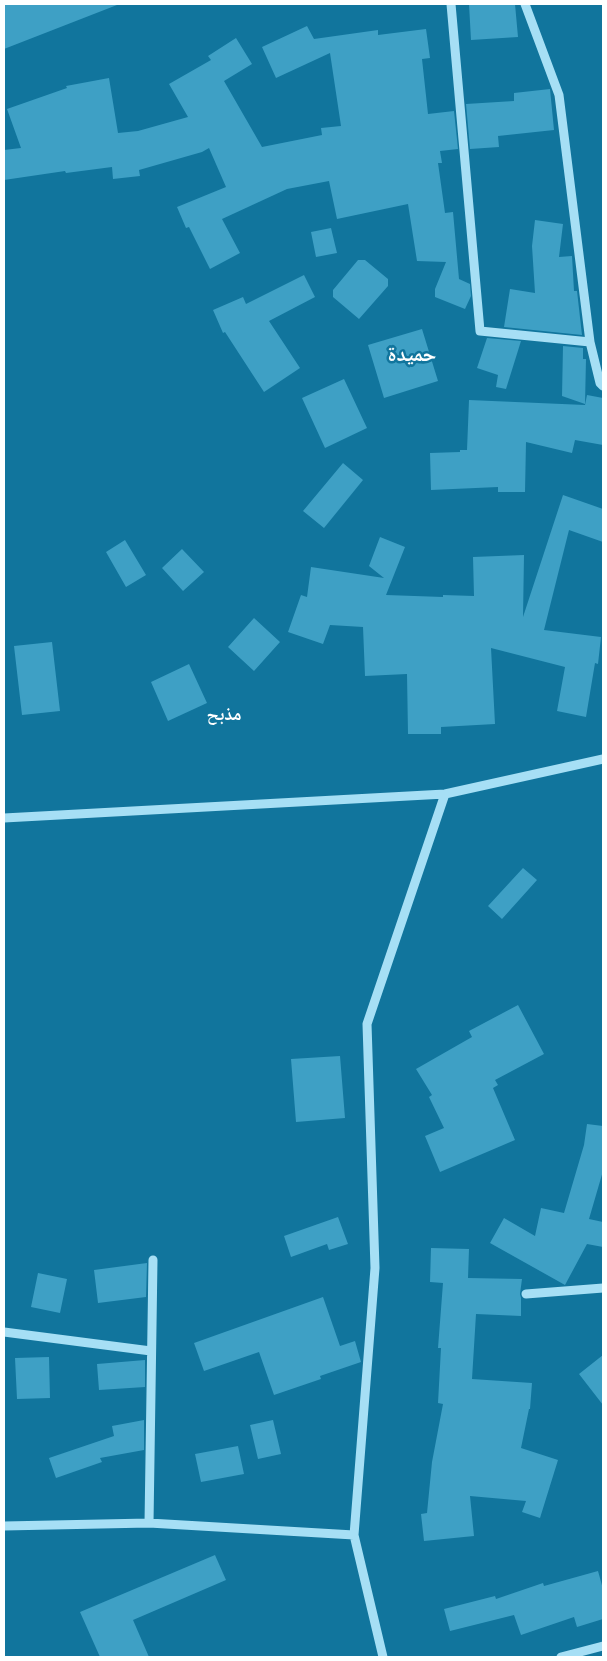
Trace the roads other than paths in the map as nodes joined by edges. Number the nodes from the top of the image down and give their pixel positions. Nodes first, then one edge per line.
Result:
1 (451, 4) edge
2 (526, 4) edge
3 (590, 342) junction
4 (603, 386) edge
5 (603, 759) edge
6 (445, 794) junction
7 (4, 818) edge
8 (153, 1260) dead end
9 (603, 1288) edge
10 (526, 1294) dead end
11 (4, 1332) edge
12 (151, 1351) junction
13 (149, 1523) junction
14 (4, 1526) edge
15 (354, 1535) junction
16 (603, 1646) edge
17 (384, 1657) edge
18 (561, 1657) edge

1 - 3 street
2 - 3 street
3 - 4 street
5 - 6 street
6 - 7 street
6 - 15 street
8 - 12 street
9 - 10 street
11 - 12 street
12 - 13 street
13 - 14 street
13 - 15 street
15 - 17 street
16 - 18 street

